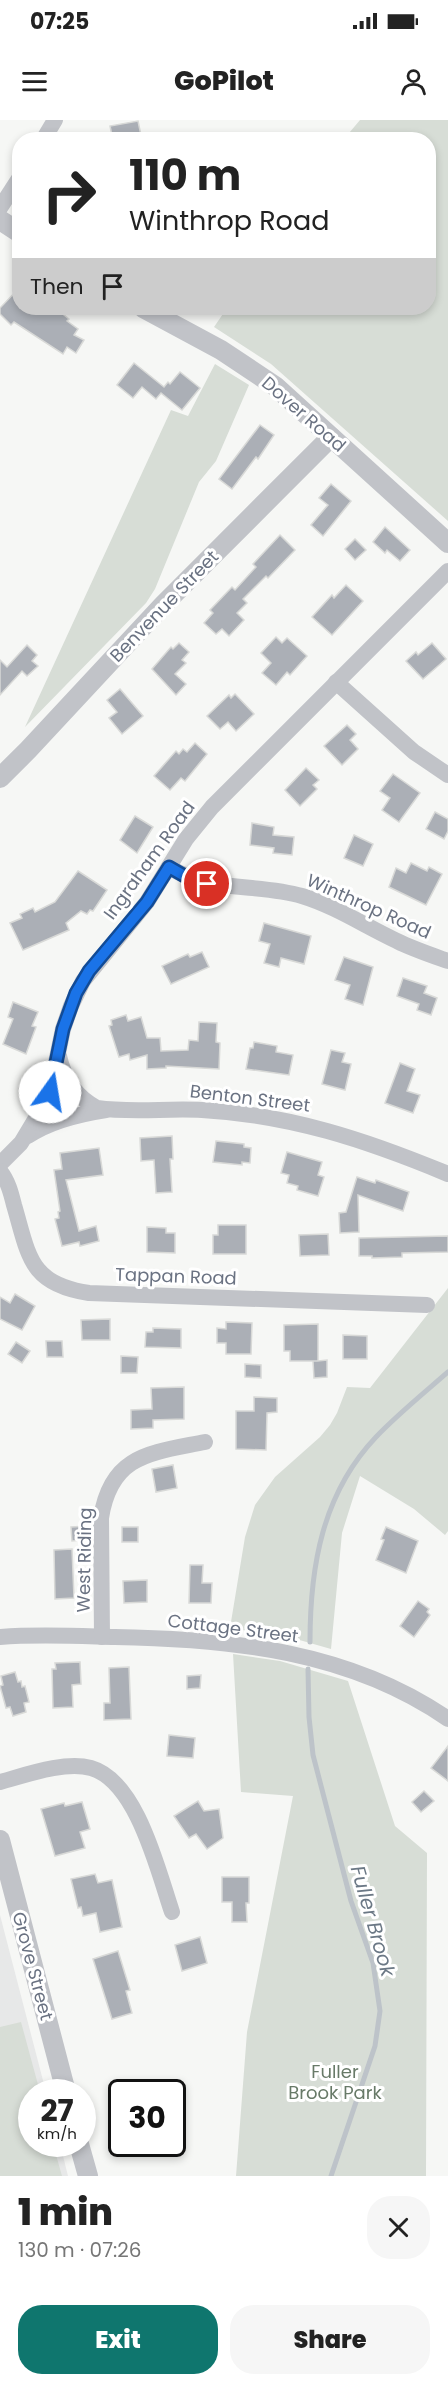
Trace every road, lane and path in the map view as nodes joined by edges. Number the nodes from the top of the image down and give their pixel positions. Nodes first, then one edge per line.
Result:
1 (12, 189) edge
2 (0, 208) edge
3 (156, 315) edge
4 (331, 437) junction
5 (448, 543) edge
6 (448, 571) edge
7 (336, 682) junction
8 (448, 775) edge
9 (0, 778) edge
10 (169, 867) junction
11 (448, 961) edge
12 (58, 1051) junction
13 (111, 1110) junction
14 (21, 1143) junction
15 (0, 1164) edge
16 (0, 1171) edge
17 (448, 1174) edge
18 (428, 1305) dead end
19 (205, 1442) dead end
20 (0, 1637) edge
21 (102, 1637) junction
22 (448, 1719) edge
23 (0, 1782) edge
24 (0, 1840) edge
25 (172, 1912) dead end
26 (63, 2079) edge
27 (83, 2157) edge
28 (88, 2176) edge

1 - 2 street
3 - 4 street, Dover Road
4 - 5 street, Dover Road
4 - 9 street, Benvenue Street
6 - 7 street, Ingraham Road
7 - 8 street
7 - 10 street, Ingraham Road
10 - 11 street, Winthrop Road
10 - 12 street, Ingraham Road
12 - 13 street, Benton Street
12 - 14 street, Ingraham Road
13 - 14 street, Benton Street
13 - 17 street, Benton Street
14 - 15 street, Ingraham Road
16 - 18 street, Tappan Road
19 - 21 street, West Riding
20 - 21 street, Cottage Street
21 - 22 street, Cottage Street
23 - 25 street
24 - 26 street, Grove Street
27 - 28 street

